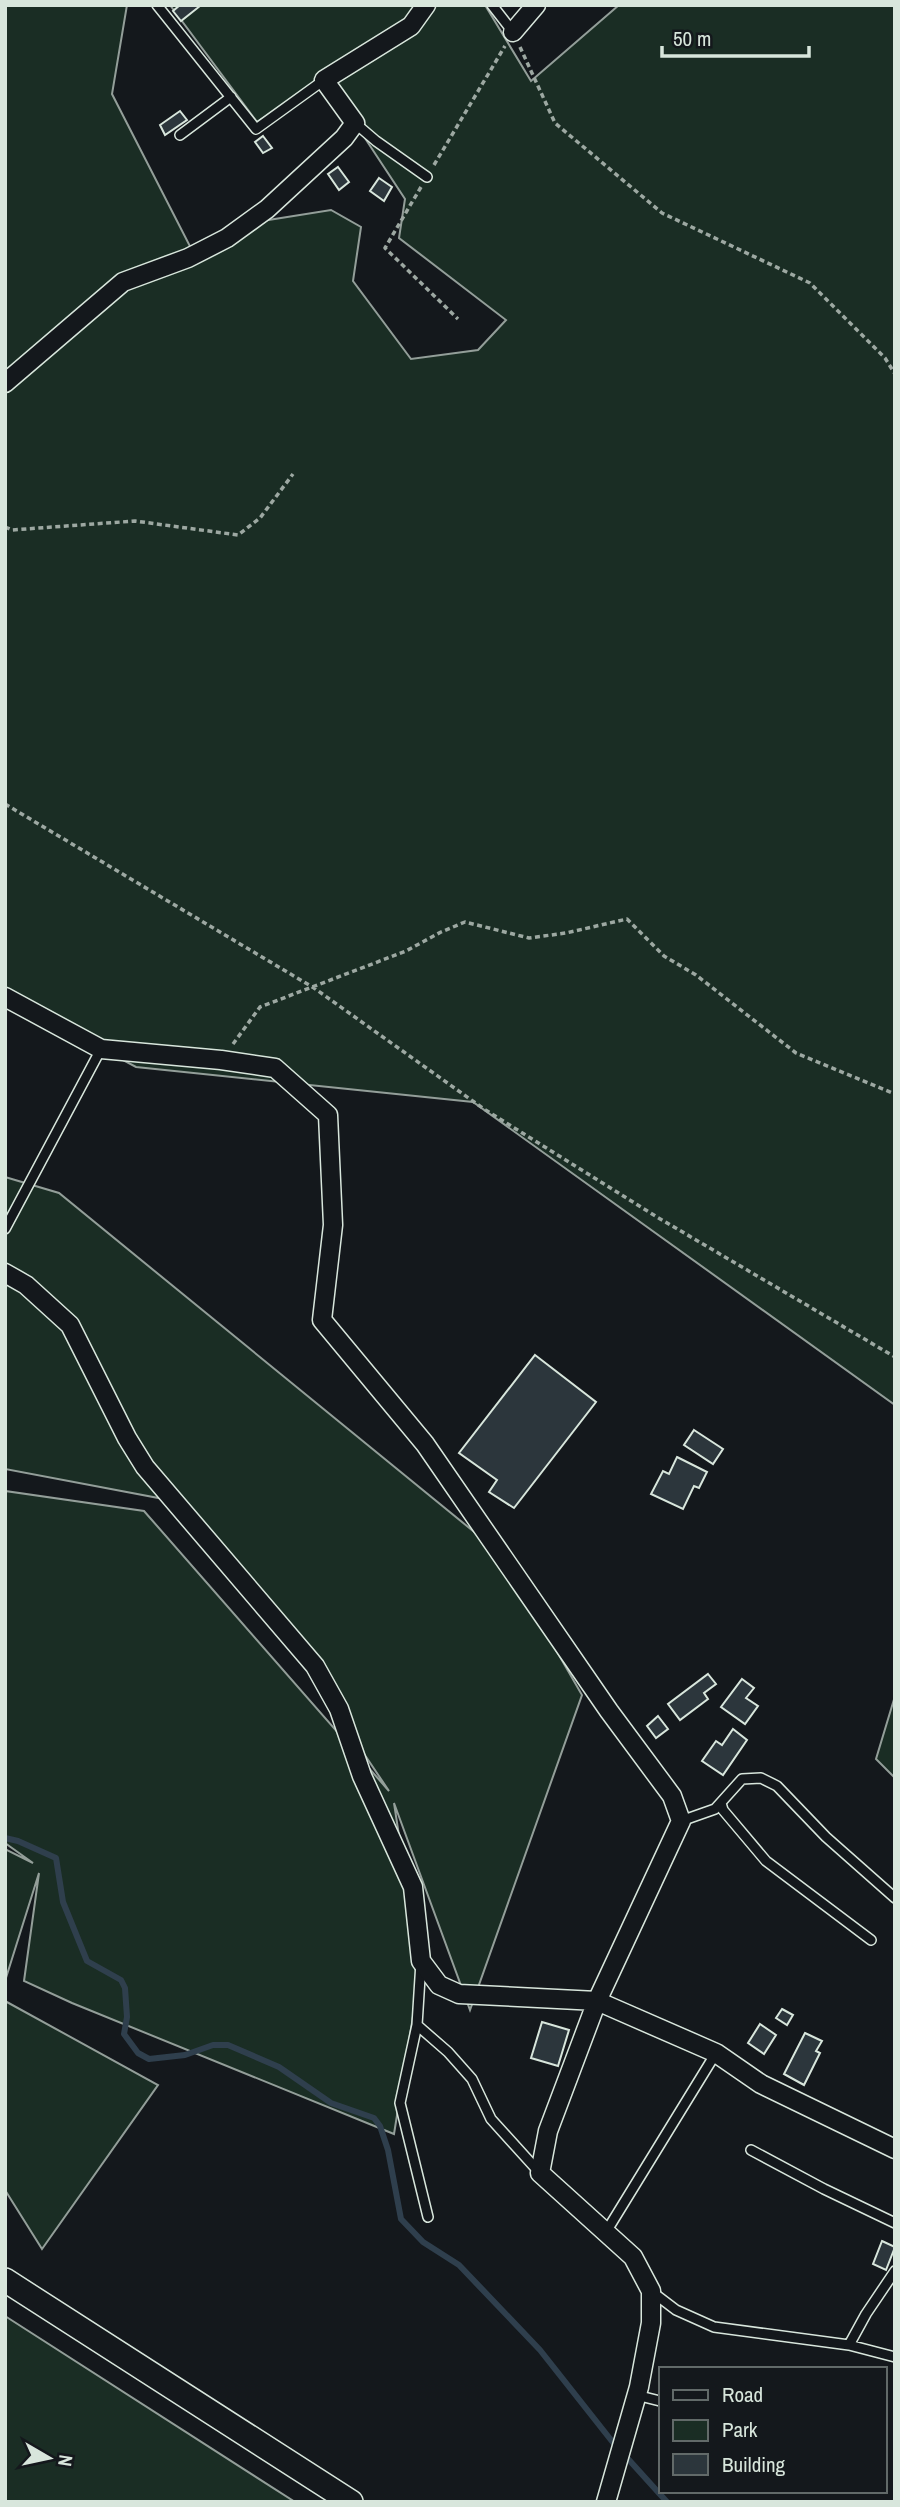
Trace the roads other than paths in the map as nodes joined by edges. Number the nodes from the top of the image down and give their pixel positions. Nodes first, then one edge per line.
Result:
1 (157, 5) edge
2 (426, 5) edge
3 (492, 5) edge
4 (536, 5) edge
5 (513, 32) joint
6 (324, 80) junction
7 (231, 97) junction
8 (355, 123) junction
9 (180, 135) dead end
10 (427, 177) dead end
11 (5, 383) edge
12 (5, 997) edge
13 (101, 1049) junction
14 (5, 1229) edge
15 (5, 1273) edge
16 (721, 1803) junction
17 (681, 1821) junction
18 (895, 1898) edge
19 (871, 1940) dead end
20 (421, 1961) junction
21 (597, 2001) junction
22 (417, 2025) junction
23 (716, 2053) junction
24 (895, 2148) edge
25 (751, 2150) dead end
26 (540, 2173) junction
27 (428, 2217) dead end
28 (895, 2222) edge
29 (606, 2232) junction
30 (895, 2271) edge
31 (5, 2280) edge
32 (651, 2291) junction
33 (849, 2345) junction
34 (895, 2357) edge
35 (636, 2395) junction
36 (659, 2401) edge
37 (351, 2502) edge
38 (606, 2502) edge

1 - 7 lane
2 - 6 street
3 - 5 lane
4 - 5 street
6 - 7 lane
6 - 8 street
7 - 9 lane
8 - 10 lane
8 - 11 street
12 - 13 street
13 - 14 lane
13 - 17 street
15 - 20 street
16 - 17 lane
16 - 18 lane
16 - 19 lane
17 - 21 street
20 - 21 street
20 - 22 lane
21 - 23 street
21 - 26 street
22 - 26 lane
22 - 27 lane
23 - 24 street
23 - 29 lane
25 - 28 lane
26 - 29 street
29 - 32 street
30 - 33 lane
31 - 37 street
32 - 33 lane
32 - 35 street
33 - 34 lane
35 - 36 lane
35 - 38 street

